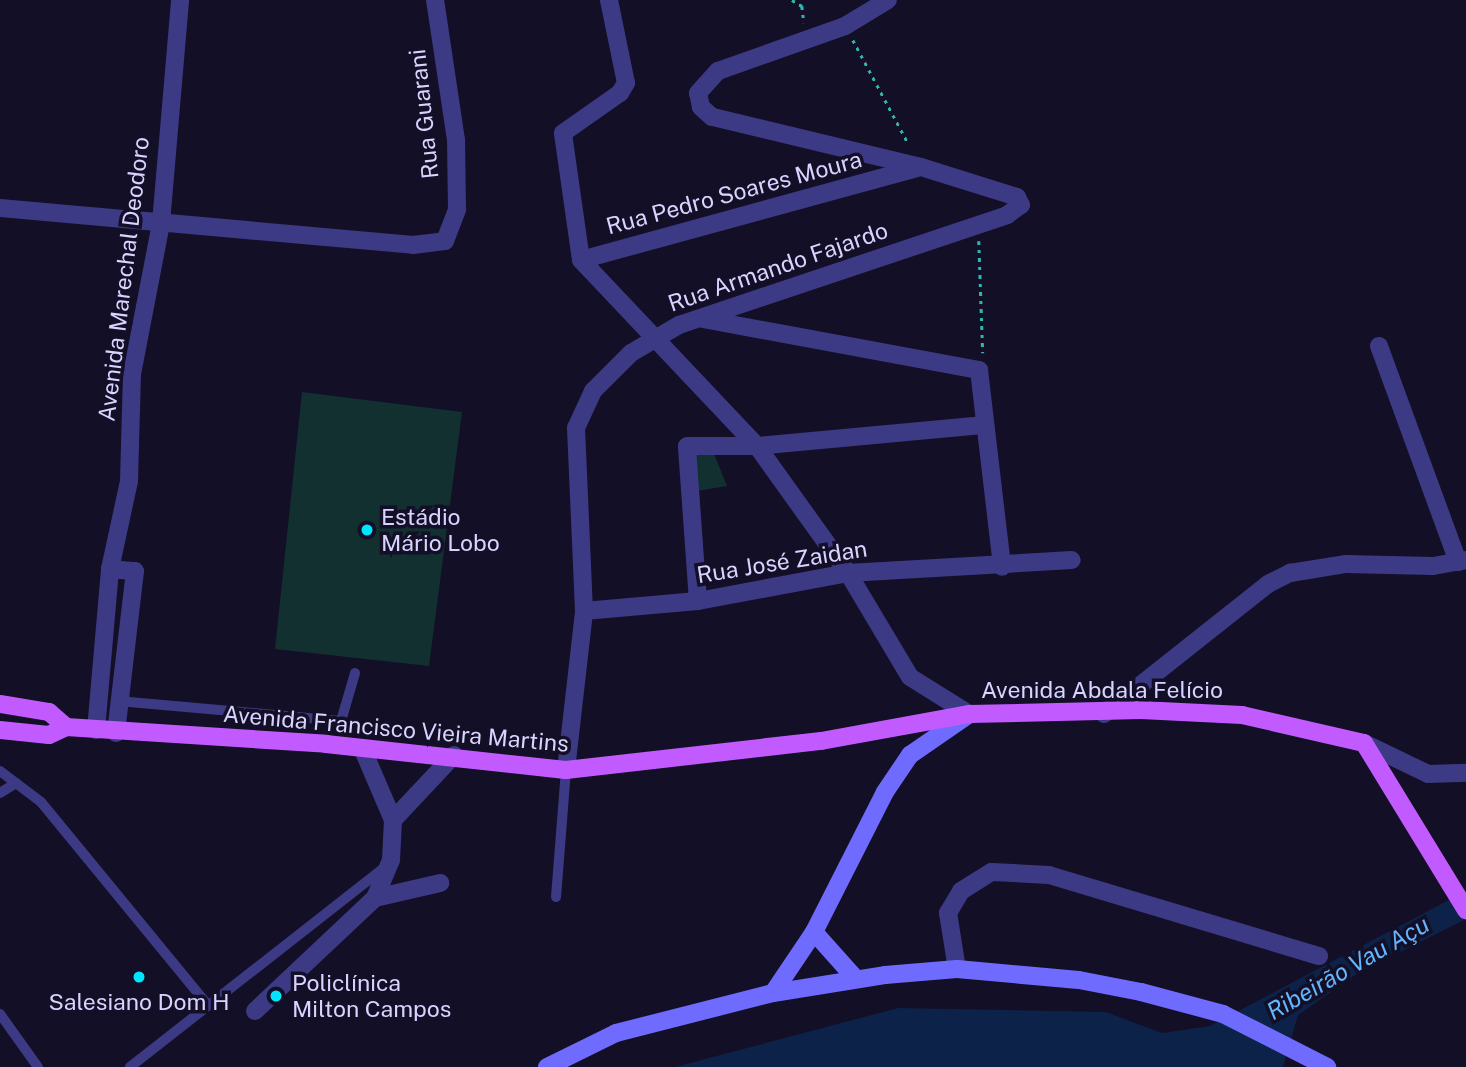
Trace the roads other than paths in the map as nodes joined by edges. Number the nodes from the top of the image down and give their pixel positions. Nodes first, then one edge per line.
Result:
1 (180, 0) edge
2 (435, 0) edge
3 (609, 0) edge
4 (888, 0) edge
5 (921, 167) junction
6 (0, 208) edge
7 (161, 223) junction
8 (581, 260) junction
9 (699, 319) junction
10 (656, 336) junction
11 (1379, 346) dead end
12 (985, 425) junction
13 (757, 446) junction
14 (1072, 560) dead end
15 (1462, 561) edge
16 (1002, 567) junction
17 (110, 569) junction
18 (848, 573) junction
19 (698, 600) junction
20 (584, 611) junction
21 (355, 673) dead end
22 (118, 701) junction
23 (0, 704) edge
24 (969, 714) junction
25 (1104, 714) junction
26 (66, 727) junction
27 (0, 730) edge
28 (96, 730) junction
29 (116, 733) junction
30 (1364, 743) junction
31 (363, 750) junction
32 (454, 755) junction
33 (566, 770) junction
34 (0, 771) edge
35 (1466, 773) edge
36 (16, 783) junction
37 (0, 793) edge
38 (393, 820) junction
39 (391, 860) junction
40 (440, 883) dead end
41 (556, 897) dead end
42 (375, 898) junction
43 (1466, 910) edge
44 (814, 932) junction
45 (1319, 956) dead end
46 (957, 969) junction
47 (862, 978) junction
48 (773, 993) junction
49 (208, 1005) junction
50 (255, 1011) dead end
51 (0, 1014) edge
52 (38, 1067) edge
53 (130, 1067) edge
54 (547, 1067) edge
55 (1327, 1067) edge

1 - 7 street, Avenida Marechal Deodoro
2 - 7 street, Rua Guarani
3 - 8 street
4 - 5 street, Rua Armando Fajardo
5 - 8 street, Rua Pedro Soares Moura
5 - 9 street, Rua Armando Fajardo
6 - 7 street
7 - 17 street, Avenida Marechal Deodoro
8 - 10 street
9 - 10 street, Rua Armando Fajardo
9 - 12 street
10 - 13 street
10 - 20 street, Rua Armando Fajardo
11 - 15 street
12 - 13 street
12 - 16 street
13 - 18 street
13 - 19 street
14 - 16 street, Rua José Zaidan
15 - 25 street
16 - 18 street, Rua José Zaidan
17 - 22 street
17 - 28 street, Avenida Marechal Deodoro
18 - 19 street, Rua José Zaidan
18 - 24 street
19 - 20 street, Rua José Zaidan
20 - 33 street, Rua Armando Fajardo
21 - 22 lane
22 - 29 street
23 - 26 main road, Avenida Francisco Vieira Martins
24 - 25 main road, Avenida Abdala Felício
24 - 33 main road, Avenida Francisco Vieira Martins
24 - 44 main road, Avenida Abdala Felício
25 - 30 main road, Avenida Abdala Felício
26 - 27 main road, Avenida Francisco Vieira Martins
26 - 28 main road, Avenida Francisco Vieira Martins
28 - 29 main road, Avenida Francisco Vieira Martins
29 - 31 main road, Avenida Francisco Vieira Martins
30 - 35 street
30 - 43 main road
31 - 32 main road, Avenida Francisco Vieira Martins
31 - 38 street
32 - 33 main road, Avenida Francisco Vieira Martins
32 - 38 street
33 - 41 lane
34 - 36 lane
36 - 37 lane
36 - 49 lane
38 - 39 street
39 - 42 street
39 - 49 lane
40 - 42 street
42 - 50 street
44 - 47 main road
44 - 48 main road, Avenida Abdala Felício
45 - 46 street
46 - 47 main road
46 - 55 main road
47 - 48 main road
48 - 54 main road
49 - 53 lane
51 - 52 lane

